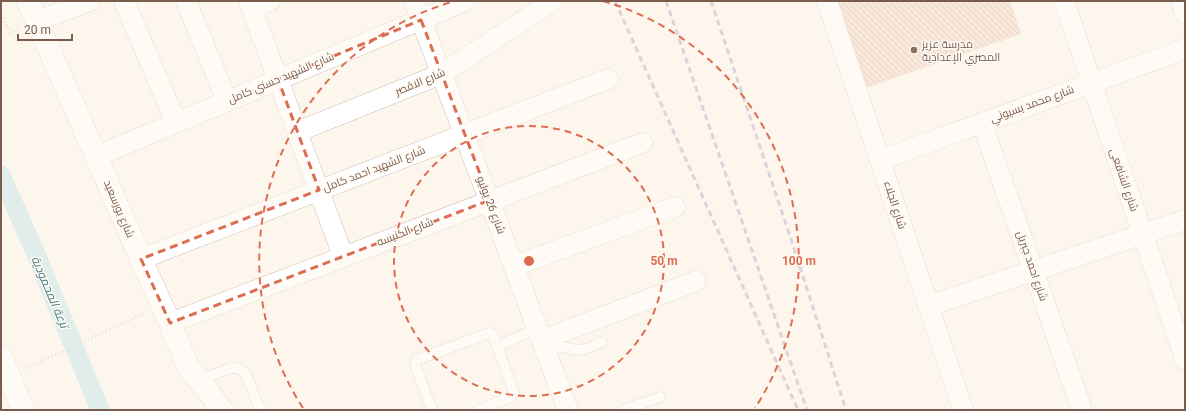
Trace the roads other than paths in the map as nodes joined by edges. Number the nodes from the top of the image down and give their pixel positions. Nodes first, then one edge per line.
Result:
1 (28, 1) edge
2 (88, 1) edge
3 (124, 1) edge
4 (186, 1) edge
5 (270, 1) edge
6 (414, 1) edge
7 (465, 1) edge
8 (553, 1) edge
9 (827, 1) edge
10 (1064, 1) edge
11 (1181, 1) edge
12 (251, 4) edge
13 (1185, 13) edge
14 (421, 20) junction
15 (37, 21) junction
16 (1185, 49) edge
17 (441, 74) junction
18 (278, 79) junction
19 (608, 79) dead end
20 (1091, 83) junction
21 (227, 101) junction
22 (176, 122) junction
23 (982, 123) junction
24 (297, 132) junction
25 (464, 134) junction
26 (642, 143) dead end
27 (97, 156) junction
28 (880, 160) junction
29 (319, 190) junction
30 (490, 200) junction
31 (675, 207) dead end
32 (1185, 220) edge
33 (1142, 234) junction
34 (343, 256) junction
35 (141, 259) junction
36 (514, 266) junction
37 (1033, 270) junction
38 (696, 281) dead end
39 (928, 306) junction
40 (166, 314) junction
41 (540, 337) junction
42 (602, 342) dead end
43 (497, 346) junction
44 (1, 356) edge
45 (1185, 359) edge
46 (194, 374) junction
47 (660, 397) dead end
48 (23, 410) edge
49 (222, 410) edge
50 (260, 410) edge
51 (432, 410) edge
52 (478, 410) edge
53 (568, 410) edge
54 (624, 410) edge
55 (963, 410) edge
56 (1082, 410) edge

1 - 15 main road, شارع بورسعيد
2 - 15 street
3 - 22 street
4 - 21 street
5 - 12 street
6 - 14 street, شارع 26 يوليو
7 - 14 street, شارع الشهيد حسنى كامل
8 - 17 street, شارع الاقصر
9 - 28 street, شارع الجلاء
10 - 20 street, شارع الشافعى
11 - 13 street
12 - 18 street
14 - 17 street, شارع 26 يوليو
14 - 18 street, شارع الشهيد حسنى كامل
15 - 27 main road, شارع بورسعيد
16 - 20 street, شارع محمد بسيوني
17 - 24 street, شارع الاقصر
17 - 25 street, شارع 26 يوليو
18 - 21 street, شارع الشهيد حسنى كامل
18 - 24 street
19 - 25 street, شارع الشهيد احمد كامل
20 - 23 street, شارع محمد بسيوني
20 - 33 street, شارع الشافعى
21 - 22 street, شارع الشهيد حسنى كامل
22 - 27 street, شارع الشهيد حسنى كامل
23 - 28 street, شارع محمد بسيوني
23 - 37 street, شارع احمد جبريل
24 - 29 street
25 - 29 street, شارع الشهيد احمد كامل
25 - 30 street, شارع 26 يوليو
26 - 30 street, شارع الكنيسه
27 - 35 main road, شارع بورسعيد
28 - 39 street, شارع الجلاء
29 - 34 street
29 - 35 street, شارع الشهيد احمد كامل
30 - 34 street, شارع الكنيسه
30 - 36 street, شارع 26 يوليو
31 - 36 street
32 - 33 street
33 - 37 street
33 - 45 street, شارع الشافعى
34 - 40 street, شارع الكنيسه
35 - 40 main road, شارع بورسعيد
36 - 41 street, شارع 26 يوليو
37 - 39 street
37 - 56 street, شارع احمد جبريل
38 - 41 street
39 - 55 street, شارع الجلاء
40 - 46 main road, شارع بورسعيد
41 - 42 lane
41 - 43 lane
41 - 53 street, شارع 26 يوليو
43 - 51 lane
43 - 52 lane
44 - 48 main road
46 - 49 main road, شارع بورسعيد
46 - 50 lane
47 - 54 lane

